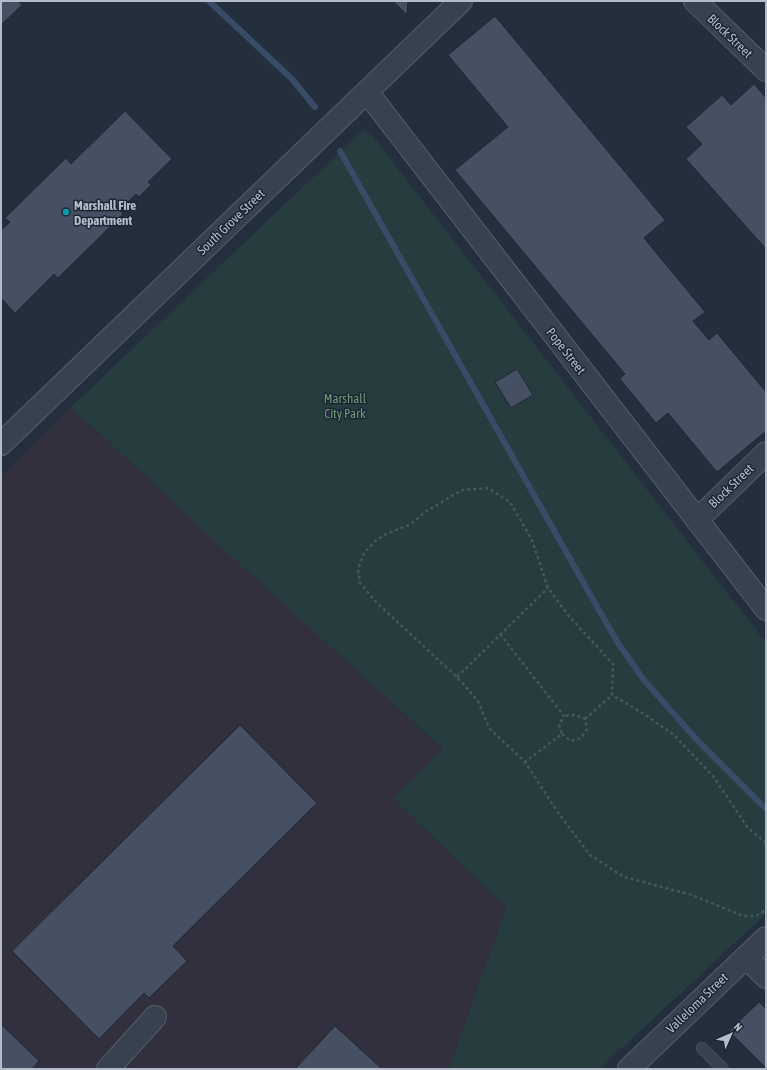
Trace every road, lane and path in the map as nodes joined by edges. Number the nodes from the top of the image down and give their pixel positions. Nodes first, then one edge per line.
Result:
1 (461, 1) edge
2 (694, 1) edge
3 (766, 70) edge
4 (367, 92) junction
5 (1, 444) edge
6 (766, 453) edge
7 (696, 520) junction
8 (548, 588) junction
9 (766, 609) edge
10 (500, 634) junction
11 (457, 677) junction
12 (612, 695) junction
13 (564, 716) junction
14 (585, 719) junction
15 (562, 734) junction
16 (525, 762) junction
17 (766, 843) edge
18 (766, 910) edge
19 (766, 938) edge
20 (746, 957) junction
21 (766, 977) edge
22 (155, 1017) dead end
23 (702, 1048) dead end
24 (108, 1069) edge
25 (629, 1069) edge
26 (723, 1069) edge

1 - 4 street, South Grove Street
2 - 3 street, Block Street
4 - 5 street, South Grove Street
4 - 7 street, Pope Street
6 - 7 street, Block Street
7 - 9 street, Pope Street
8 - 10 path
8 - 11 path
8 - 12 path
10 - 11 path
10 - 13 path
11 - 16 path
12 - 14 path
12 - 17 path
13 - 14 path
13 - 15 path
14 - 15 path
15 - 16 path
16 - 18 path
19 - 20 street, Valleloma Street
20 - 21 street
20 - 25 street, Valleloma Street
22 - 24 street
23 - 26 lane

